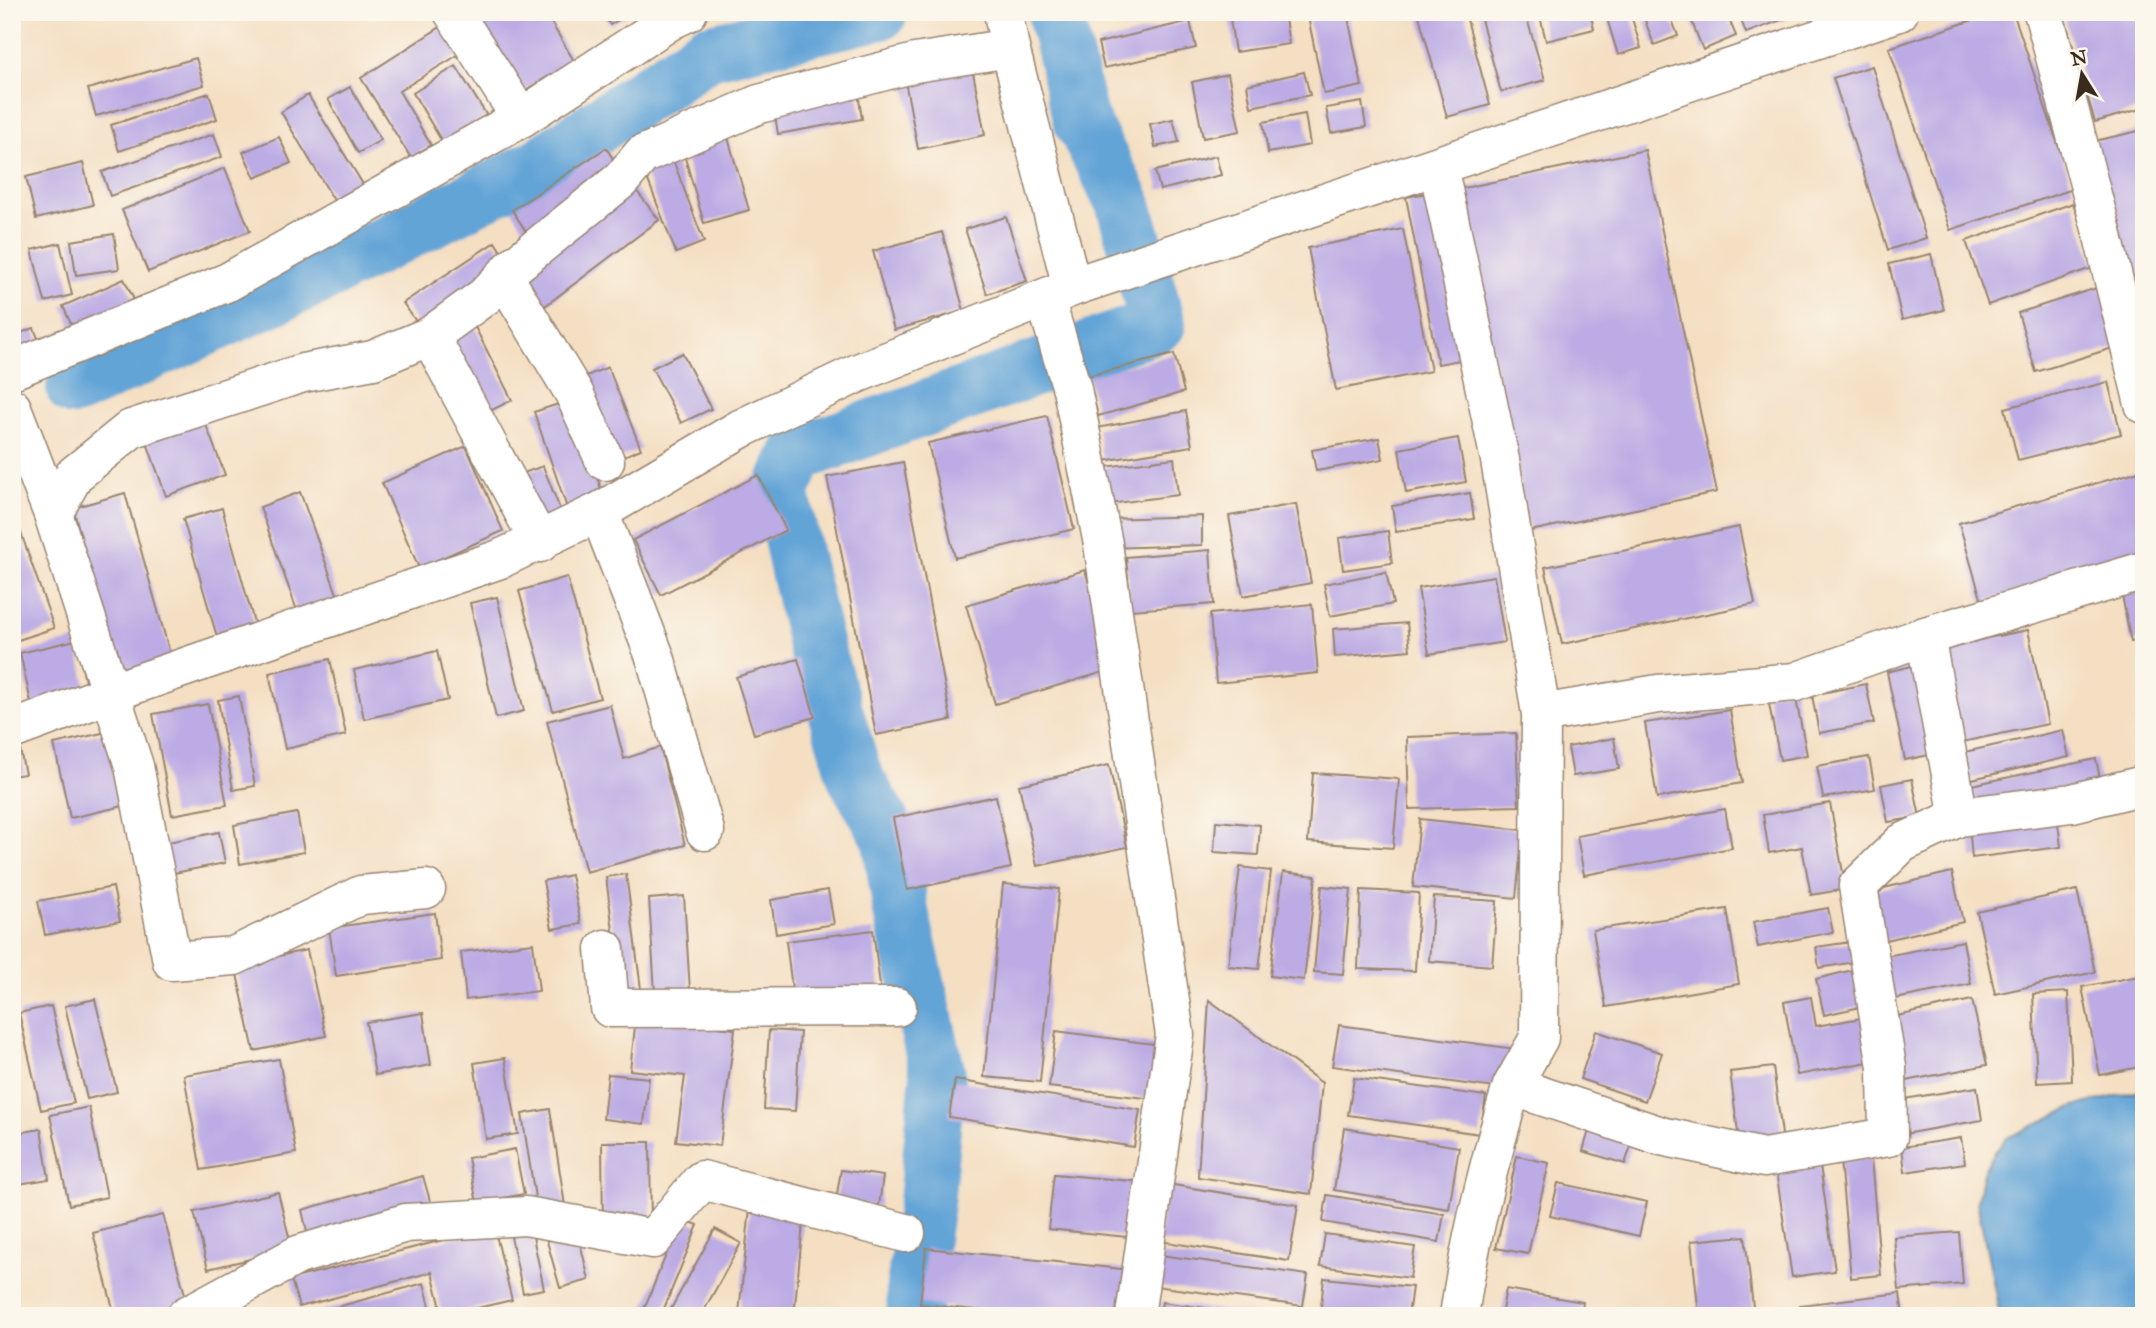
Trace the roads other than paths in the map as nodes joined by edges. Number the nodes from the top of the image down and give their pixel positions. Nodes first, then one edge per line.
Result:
1 (453, 12) edge
2 (688, 12) edge
3 (1899, 12) edge
4 (2043, 12) edge
5 (1006, 30) edge
6 (521, 118) junction
7 (1438, 166) junction
8 (504, 277) junction
9 (1068, 299) junction
10 (429, 336) junction
11 (12, 370) edge
12 (2144, 404) edge
13 (12, 408) edge
14 (605, 461) dead end
15 (600, 512) junction
16 (53, 514) junction
17 (540, 542) junction
18 (2144, 571) edge
19 (1925, 636) junction
20 (112, 694) junction
21 (1541, 714) junction
22 (12, 730) edge
23 (2144, 785) edge
24 (1959, 817) junction
25 (705, 831) dead end
26 (426, 889) dead end
27 (605, 949) dead end
28 (897, 1007) dead end
29 (1512, 1086) junction
30 (906, 1233) dead end
31 (186, 1316) edge
32 (1135, 1316) edge
33 (1459, 1316) edge

1 - 6 street
2 - 6 street
3 - 7 street
4 - 12 street
5 - 8 street
5 - 9 street
6 - 11 street
7 - 9 street
7 - 21 street
8 - 10 street
8 - 14 street
9 - 15 street
9 - 32 street
10 - 16 street
10 - 17 street
13 - 16 street
15 - 17 street
15 - 25 street
16 - 20 street
17 - 20 street
18 - 19 street
19 - 21 street
19 - 24 street
20 - 22 street
20 - 26 street
21 - 29 street
23 - 24 street
24 - 29 street
27 - 28 street
29 - 33 street
30 - 31 street

